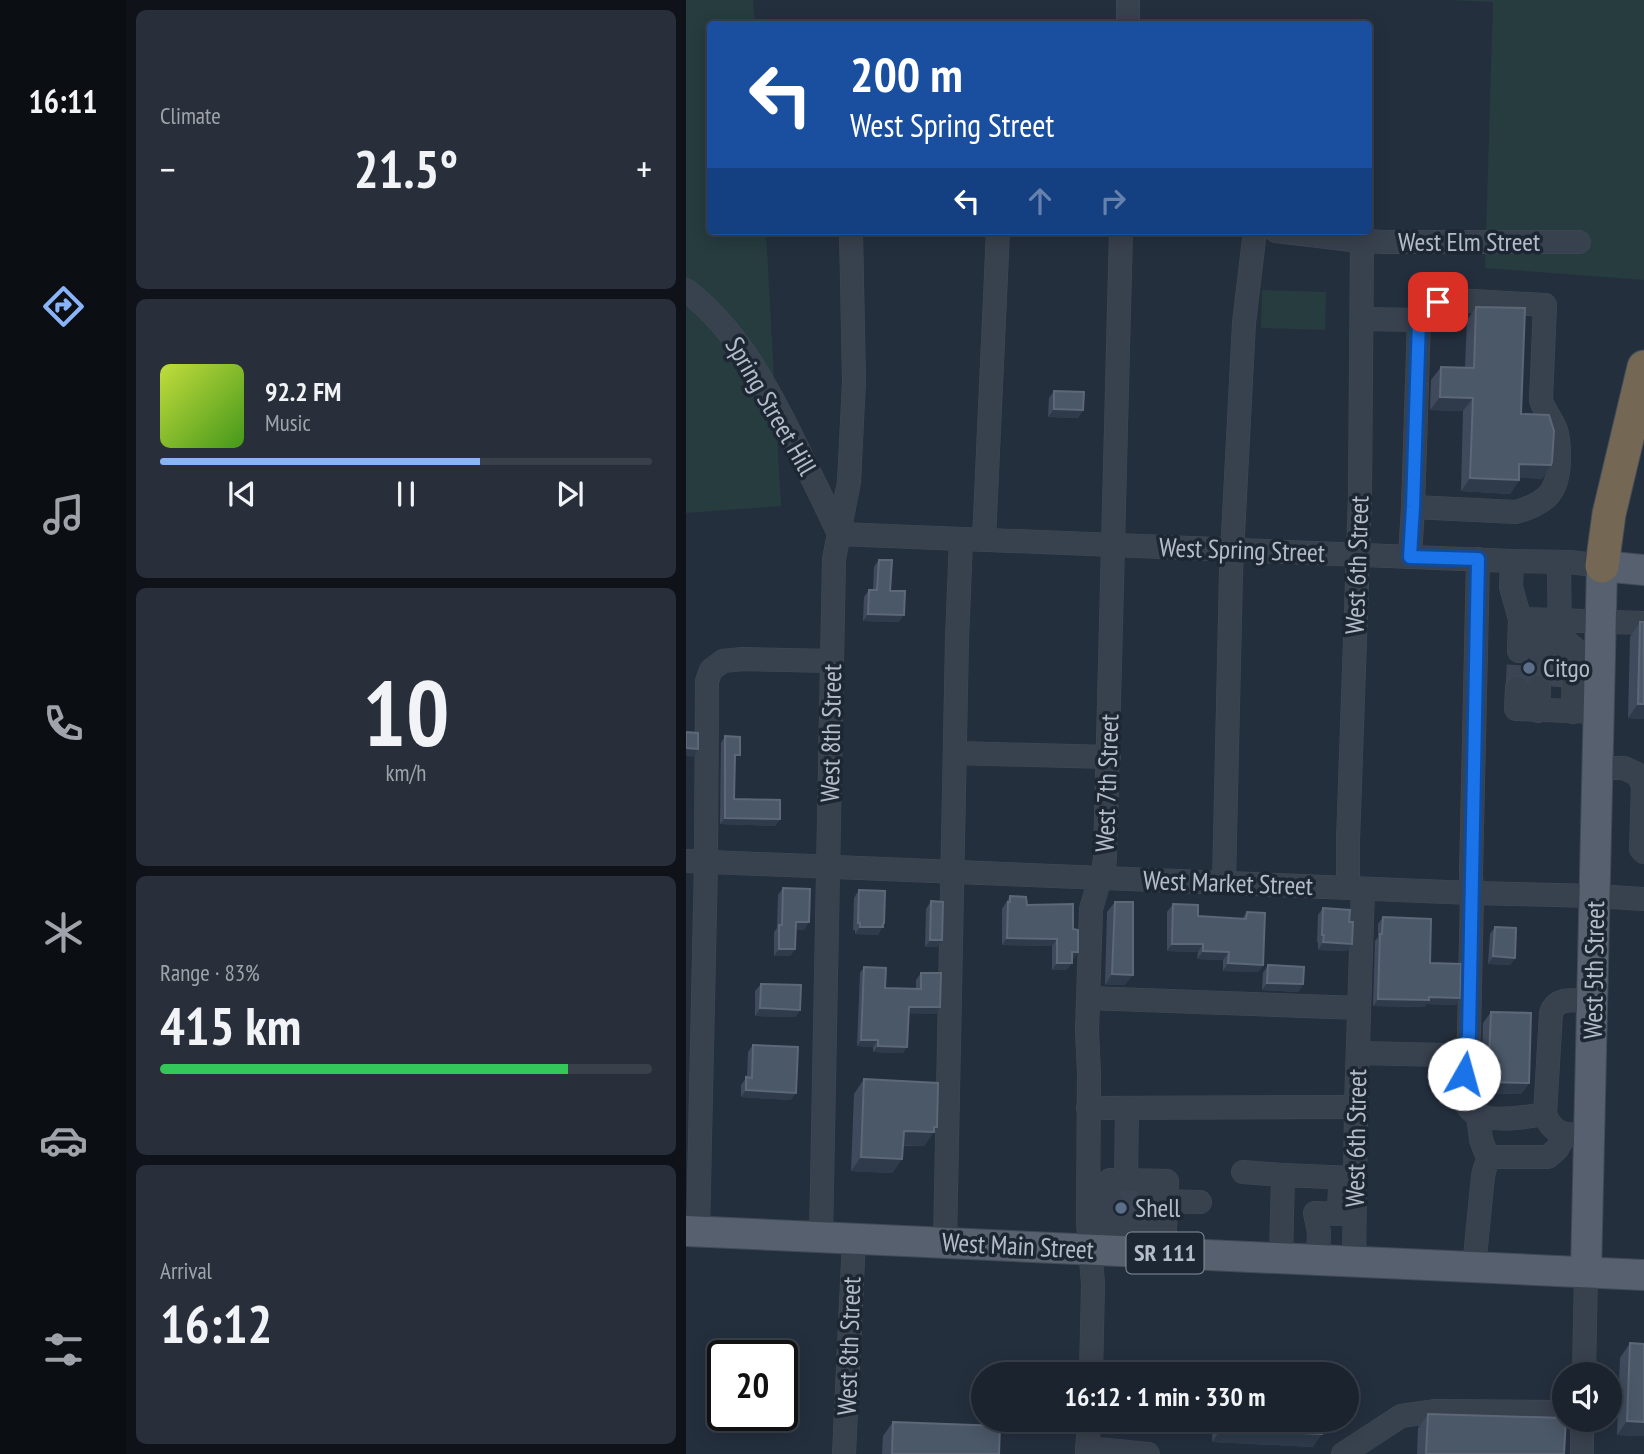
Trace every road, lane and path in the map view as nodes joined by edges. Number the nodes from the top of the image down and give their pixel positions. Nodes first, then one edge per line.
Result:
1 (1128, 0) edge
2 (1128, 21) edge
3 (851, 235) edge
4 (998, 235) edge
5 (1121, 235) edge
6 (1255, 235) edge
7 (1310, 235) edge
8 (1362, 241) junction
9 (1579, 242) dead end
10 (686, 290) edge
11 (1362, 319) junction
12 (1419, 320) junction
13 (1644, 367) edge
14 (1413, 507) junction
15 (839, 534) junction
16 (961, 539) junction
17 (984, 540) junction
18 (1114, 545) junction
19 (1233, 550) junction
20 (1357, 555) junction
21 (1410, 557) junction
22 (1478, 559) junction
23 (1512, 561) junction
24 (1559, 562) junction
25 (1602, 566) junction
26 (1644, 570) edge
27 (1601, 622) junction
28 (1644, 623) edge
29 (1543, 636) junction
30 (832, 662) junction
31 (1567, 712) junction
32 (955, 752) junction
33 (1109, 757) junction
34 (1597, 768) junction
35 (1644, 852) edge
36 (696, 862) edge
37 (828, 867) junction
38 (953, 872) junction
39 (1100, 878) junction
40 (1224, 883) junction
41 (1356, 889) junction
42 (1472, 893) junction
43 (1596, 896) junction
44 (1644, 899) edge
45 (1088, 998) junction
46 (1593, 1002) junction
47 (1359, 1008) junction
48 (1358, 1053) junction
49 (1464, 1074) junction
50 (1356, 1107) junction
51 (1088, 1108) junction
52 (1127, 1108) junction
53 (1478, 1114) junction
54 (1545, 1114) junction
55 (1578, 1135) junction
56 (1489, 1160) junction
57 (1243, 1172) dead end
58 (1283, 1175) junction
59 (1316, 1177) junction
60 (1347, 1178) junction
61 (1126, 1180) junction
62 (1104, 1200) junction
63 (1156, 1201) junction
64 (1200, 1202) dead end
65 (1315, 1213) junction
66 (692, 1232) edge
67 (821, 1237) junction
68 (854, 1239) junction
69 (1164, 1239) junction
70 (1111, 1241) junction
71 (945, 1243) junction
72 (1281, 1258) junction
73 (1318, 1260) junction
74 (1353, 1262) junction
75 (1474, 1267) junction
76 (1586, 1272) junction
77 (1644, 1275) edge
78 (1092, 1362) edge
79 (1584, 1362) edge
80 (1552, 1412) edge
81 (1088, 1432) edge
82 (1582, 1432) edge
83 (1087, 1451) edge
84 (844, 1454) edge
85 (1148, 1454) edge
86 (1343, 1454) edge
87 (1582, 1454) edge

1 - 2 street
3 - 15 street, West 8th Street
4 - 17 street
5 - 18 street, West 7th Street
6 - 19 street
7 - 8 street, West Elm Street
8 - 9 street, West Elm Street
8 - 11 street, West 6th Street
10 - 15 street, Spring Street Hill
11 - 12 street
11 - 20 street, West 6th Street
12 - 14 street
12 - 14 street
13 - 25 highway
14 - 21 street
15 - 16 street, West Spring Street
15 - 30 street, West 8th Street
16 - 17 street, West Spring Street
16 - 32 street
17 - 18 street, West Spring Street
18 - 19 street, West Spring Street
18 - 33 street, West 7th Street
19 - 20 street, West Spring Street
19 - 40 street
20 - 21 street, West Spring Street
20 - 41 street, West 6th Street
21 - 22 street, West Spring Street
22 - 23 street, West Spring Street
22 - 42 street
23 - 24 street, West Spring Street
23 - 29 street
24 - 25 street, West Spring Street
24 - 29 street
25 - 26 main road, West Spring Street
25 - 27 main road, West 5th Street
27 - 28 street
27 - 29 street
27 - 31 main road, West 5th Street
29 - 31 street
30 - 36 street
30 - 37 street, West 8th Street
31 - 31 street
31 - 34 main road, West 5th Street
32 - 33 street
32 - 38 street
33 - 39 street, West 7th Street
34 - 35 street
34 - 43 main road, West 5th Street
36 - 37 street, West Market Street
36 - 66 street
37 - 38 street, West Market Street
37 - 67 street, West 8th Street
38 - 39 street, West Market Street
38 - 71 street
39 - 40 street, West Market Street
39 - 45 street, West 7th Street
40 - 41 street, West Market Street
41 - 42 street, West Market Street
41 - 47 street, West 6th Street
42 - 43 street, West Market Street
42 - 49 street
43 - 44 street, West Market Street
43 - 46 main road, West 5th Street
45 - 47 street
45 - 51 street, West 7th Street
46 - 54 street
46 - 55 main road, West 5th Street
47 - 48 street, West 6th Street
48 - 49 street
48 - 50 street, West 6th Street
49 - 53 street
50 - 52 street
50 - 60 street, West 6th Street
51 - 52 street
51 - 62 street, West 7th Street
52 - 61 street
53 - 54 street
53 - 56 street
54 - 55 street
55 - 56 street
55 - 76 main road, West 5th Street
56 - 75 street
57 - 58 street
58 - 59 street
58 - 72 street
59 - 60 street
59 - 65 street
60 - 65 street
60 - 74 street, West 6th Street
61 - 62 street
61 - 63 street
62 - 70 street, West 7th Street
62 - 70 street
63 - 64 street
63 - 69 street
65 - 73 street
66 - 67 main road, West Main Street / SR 111
67 - 68 main road, West Main Street / SR 111
68 - 71 main road, West Main Street / SR 111
68 - 84 street, West 8th Street
69 - 70 main road, West Main Street / SR 111
69 - 72 main road, West Main Street / SR 111
70 - 71 main road, West Main Street / SR 111
70 - 78 street, West 7th Street
72 - 73 main road, West Main Street / SR 111
73 - 74 main road, West Main Street / SR 111
74 - 75 main road, West Main Street / SR 111
75 - 76 main road, West Main Street / SR 111
76 - 77 main road, West Main Street / SR 111
76 - 79 street, West 5th Street
80 - 86 street
81 - 83 street
82 - 87 street
83 - 85 street

